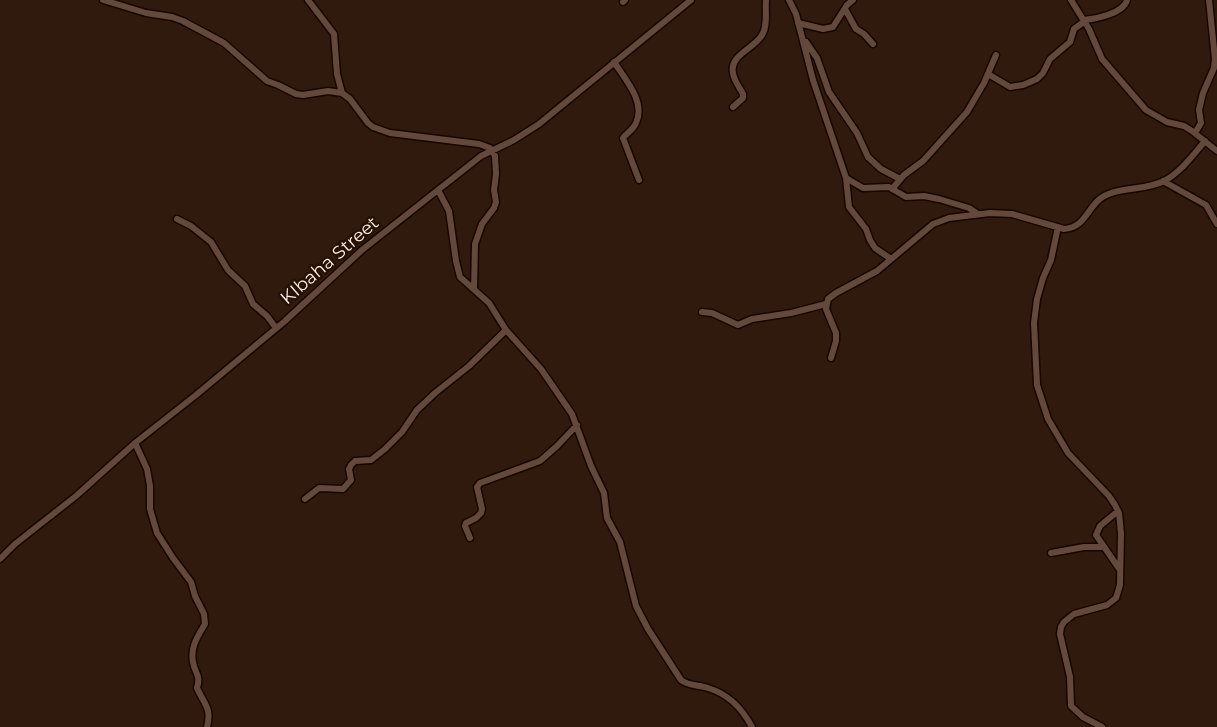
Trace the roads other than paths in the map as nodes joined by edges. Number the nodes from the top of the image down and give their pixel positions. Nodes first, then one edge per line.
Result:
1 (103, 0) edge
2 (308, 0) edge
3 (691, 0) edge
4 (766, 0) edge
5 (790, 0) edge
6 (853, 0) edge
7 (1071, 0) edge
8 (1127, 0) edge
9 (1209, 0) edge
10 (845, 9) junction
11 (1084, 21) junction
12 (798, 23) junction
13 (804, 39) junction
14 (872, 44) dead end
15 (996, 55) dead end
16 (614, 62) junction
17 (988, 74) junction
18 (342, 93) junction
19 (733, 107) dead end
20 (1195, 133) junction
21 (1205, 141) junction
22 (492, 150) junction
23 (1217, 151) edge
24 (846, 178) junction
25 (900, 179) junction
26 (640, 180) dead end
27 (1163, 182) junction
28 (892, 189) junction
29 (438, 190) junction
30 (978, 214) junction
31 (177, 219) dead end
32 (1217, 224) edge
33 (1058, 227) junction
34 (891, 259) junction
35 (474, 289) junction
36 (826, 304) junction
37 (702, 312) dead end
38 (276, 328) junction
39 (506, 330) junction
40 (831, 358) dead end
41 (577, 425) junction
42 (135, 443) junction
43 (306, 498) dead end
44 (1118, 510) junction
45 (470, 538) dead end
46 (1103, 547) junction
47 (1051, 553) dead end
48 (0, 559) edge
49 (1120, 570) junction
50 (207, 727) edge
51 (752, 727) edge
52 (1102, 727) edge

1 - 18 street
2 - 18 street
3 - 16 street, KIbaha Street
4 - 19 street
5 - 12 street
6 - 10 street
7 - 11 street
8 - 11 street
9 - 20 street
10 - 12 street
10 - 14 street
11 - 17 street
11 - 20 street
12 - 13 street
13 - 24 street
13 - 25 street
15 - 17 street
16 - 22 street, KIbaha Street
16 - 26 street
17 - 25 street
18 - 22 street
20 - 21 street
21 - 23 street
21 - 27 street
22 - 29 street, KIbaha Street
22 - 35 street
24 - 28 street
24 - 34 street
25 - 28 street
27 - 32 street
27 - 33 street
28 - 30 street
29 - 35 street
29 - 38 street, KIbaha Street
30 - 33 street
30 - 34 street
31 - 38 street
33 - 44 street
34 - 36 street
35 - 39 street
36 - 37 street
36 - 40 street
38 - 42 street, KIbaha Street
39 - 41 street
39 - 43 street
41 - 45 street
41 - 51 street
42 - 48 street, KIbaha Street
42 - 50 street
44 - 46 street
44 - 49 street
46 - 47 street
46 - 49 street
49 - 52 street

